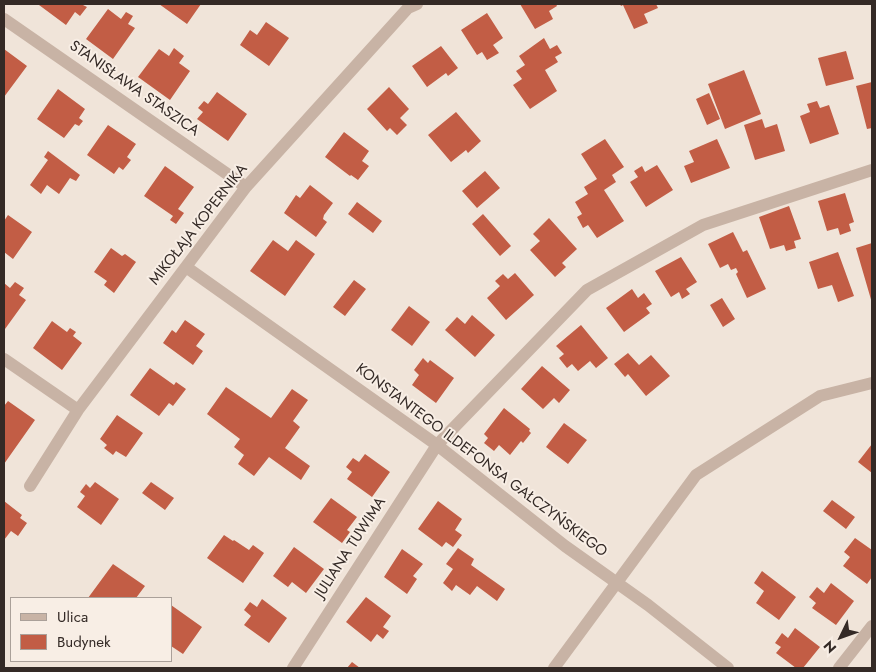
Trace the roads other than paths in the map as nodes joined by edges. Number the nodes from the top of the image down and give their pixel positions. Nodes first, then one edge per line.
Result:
1 (410, 5) edge
2 (4, 19) edge
3 (872, 170) edge
4 (246, 186) junction
5 (186, 266) junction
6 (4, 359) edge
7 (872, 383) edge
8 (78, 410) junction
9 (437, 445) junction
10 (30, 486) dead end
11 (616, 582) junction
12 (872, 626) edge
13 (293, 668) edge
14 (554, 668) edge
15 (728, 668) edge
16 (840, 668) edge

1 - 4 street, MIKOŁAJA KOPERNIKA
2 - 4 street, STANISŁAWA STASZICA
3 - 9 street, JULIANA TUWIMA
4 - 5 street, MIKOŁAJA KOPERNIKA
5 - 8 street, MIKOŁAJA KOPERNIKA
5 - 9 street, KONSTANTEGO ILDEFONSA GAŁCZYŃSKIEGO
6 - 8 street
7 - 11 street
8 - 10 street, MIKOŁAJA KOPERNIKA
9 - 11 street, KONSTANTEGO ILDEFONSA GAŁCZYŃSKIEGO
9 - 13 street, JULIANA TUWIMA
11 - 14 street
11 - 15 street, KONSTANTEGO ILDEFONSA GAŁCZYŃSKIEGO
12 - 16 street

